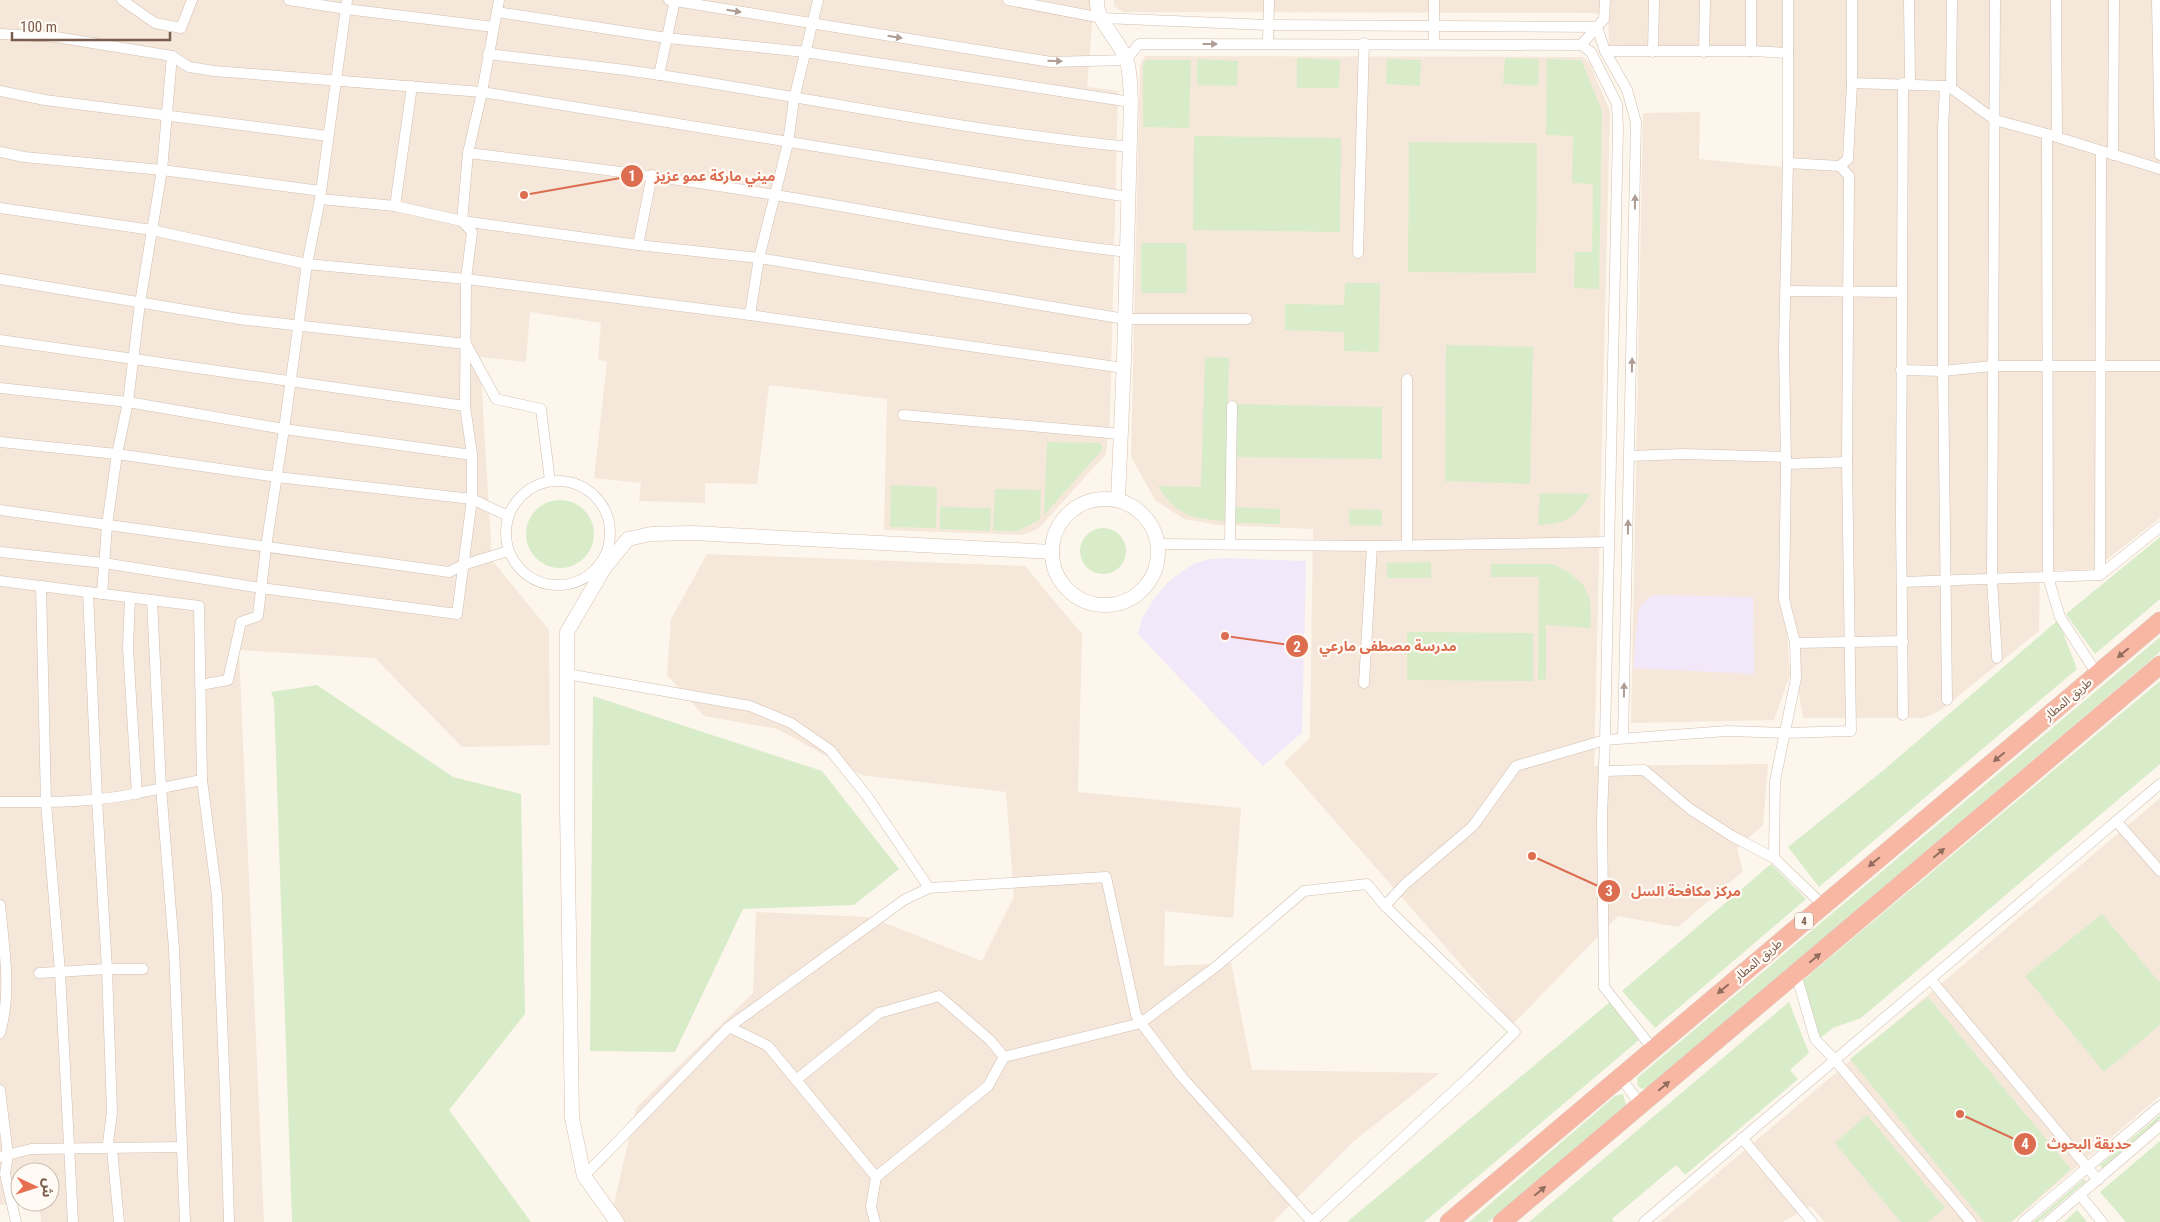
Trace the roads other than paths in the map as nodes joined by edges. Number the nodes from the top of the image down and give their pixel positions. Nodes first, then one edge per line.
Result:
1 (122, 0) edge
2 (192, 0) edge
3 (289, 0) edge
4 (499, 0) edge
5 (673, 0) edge
6 (818, 0) edge
7 (1008, 0) edge
8 (1097, 0) edge
9 (1269, 0) edge
10 (1434, 0) edge
11 (1605, 0) edge
12 (1654, 0) edge
13 (1705, 0) edge
14 (1751, 0) edge
15 (1788, 0) edge
16 (1852, 0) edge
17 (1910, 0) edge
18 (1952, 0) edge
19 (1995, 0) edge
20 (2056, 0) edge
21 (2114, 0) edge
22 (2157, 0) edge
23 (347, 5) edge
24 (497, 12) junction
25 (1102, 18) junction
26 (813, 24) junction
27 (1268, 25) junction
28 (1434, 26) junction
29 (494, 27) junction
30 (1597, 27) junction
31 (0, 34) edge
32 (667, 38) junction
33 (1268, 43) junction
34 (1364, 43) junction
35 (1434, 44) junction
36 (1581, 46) junction
37 (1605, 51) junction
38 (1751, 51) junction
39 (805, 52) junction
40 (1654, 52) junction
41 (1704, 52) junction
42 (488, 54) junction
43 (1788, 54) junction
44 (172, 56) junction
45 (1126, 60) junction
46 (659, 75) junction
47 (335, 79) junction
48 (1852, 83) junction
49 (1906, 83) junction
50 (412, 86) junction
51 (1948, 87) junction
52 (0, 91) edge
53 (482, 92) junction
54 (794, 98) junction
55 (1131, 102) junction
56 (168, 116) junction
57 (1995, 120) junction
58 (2052, 135) junction
59 (328, 136) junction
60 (788, 143) junction
61 (1130, 148) junction
62 (2101, 151) junction
63 (0, 152) edge
64 (468, 153) junction
65 (2113, 154) junction
66 (2160, 155) edge
67 (1848, 159) junction
68 (1788, 163) junction
69 (1840, 166) junction
70 (162, 170) junction
71 (2160, 170) edge
72 (652, 176) junction
73 (1849, 176) junction
74 (321, 195) junction
75 (776, 195) junction
76 (1128, 197) junction
77 (395, 206) junction
78 (0, 208) edge
79 (462, 221) junction
80 (152, 230) junction
81 (638, 244) junction
82 (1126, 252) junction
83 (1358, 253) dead end
84 (759, 258) junction
85 (306, 264) junction
86 (0, 278) edge
87 (466, 279) junction
88 (1786, 292) junction
89 (1901, 292) junction
90 (1849, 293) junction
91 (140, 303) junction
92 (750, 315) junction
93 (1125, 319) junction
94 (1247, 319) dead end
95 (299, 326) junction
96 (0, 340) edge
97 (466, 344) junction
98 (134, 359) junction
99 (1992, 366) junction
100 (2047, 366) junction
101 (2160, 366) edge
102 (2101, 367) junction
103 (1124, 368) junction
104 (1901, 370) junction
105 (1943, 371) junction
106 (1407, 379) dead end
107 (291, 381) junction
108 (0, 388) edge
109 (128, 402) junction
110 (465, 406) junction
111 (1232, 406) dead end
112 (903, 415) dead end
113 (284, 429) junction
114 (1121, 434) junction
115 (0, 442) edge
116 (117, 454) junction
117 (472, 456) junction
118 (1630, 456) junction
119 (1786, 461) junction
120 (1847, 462) junction
121 (277, 477) junction
122 (550, 481) junction
123 (472, 499) junction
124 (1118, 500) junction
125 (0, 510) edge
126 (508, 516) junction
127 (107, 525) junction
128 (2160, 527) edge
129 (1608, 542) junction
130 (1230, 543) junction
131 (1158, 544) junction
132 (1408, 544) junction
133 (1372, 546) junction
134 (266, 547) junction
135 (0, 552) edge
136 (508, 552) junction
137 (1052, 552) junction
138 (104, 563) junction
139 (463, 565) junction
140 (2100, 575) junction
141 (2048, 577) junction
142 (1947, 580) junction
143 (1992, 580) junction
144 (0, 582) edge
145 (1903, 582) junction
146 (41, 586) junction
147 (261, 588) junction
148 (88, 592) junction
149 (102, 594) junction
150 (130, 598) junction
151 (152, 600) junction
152 (2160, 621) edge
153 (1903, 640) junction
154 (1850, 642) junction
155 (1795, 643) junction
156 (1997, 658) dead end
157 (2160, 665) edge
158 (567, 674) junction
159 (2097, 674) junction
160 (1364, 683) dead end
161 (200, 685) junction
162 (1947, 700) dead end
163 (1903, 715) dead end
164 (1785, 733) junction
165 (1623, 738) junction
166 (1605, 740) junction
167 (1604, 771) junction
168 (202, 780) junction
169 (2160, 784) edge
170 (161, 787) junction
171 (137, 794) junction
172 (97, 799) junction
173 (0, 802) edge
174 (46, 802) junction
175 (2117, 822) junction
176 (1774, 858) junction
177 (2160, 871) edge
178 (929, 888) junction
179 (0, 905) edge
180 (1823, 905) junction
181 (1385, 906) junction
182 (107, 969) junction
183 (143, 969) dead end
184 (60, 972) junction
185 (39, 973) dead end
186 (1796, 974) junction
187 (1931, 980) junction
188 (1142, 1023) junction
189 (728, 1028) junction
190 (0, 1033) edge
191 (1653, 1049) junction
192 (1004, 1057) junction
193 (1834, 1059) junction
194 (1620, 1077) junction
195 (796, 1080) junction
196 (0, 1090) edge
197 (1641, 1105) junction
198 (2160, 1106) edge
199 (2160, 1126) edge
200 (1742, 1138) junction
201 (181, 1146) junction
202 (68, 1149) junction
203 (112, 1149) junction
204 (4, 1156) edge
205 (2088, 1167) junction
206 (2, 1173) edge
207 (584, 1176) junction
208 (876, 1177) junction
209 (2098, 1180) junction
210 (2080, 1195) junction
211 (16, 1222) edge
212 (73, 1222) edge
213 (119, 1222) edge
214 (184, 1222) edge
215 (229, 1222) edge
216 (617, 1222) edge
217 (874, 1222) edge
218 (1312, 1222) edge
219 (1449, 1222) edge
220 (1502, 1222) edge
221 (1644, 1222) edge
222 (1812, 1222) edge
223 (1971, 1222) edge
224 (2023, 1222) edge
225 (2048, 1222) edge
226 (2102, 1222) edge

1 - 2 street
3 - 23 street
4 - 24 street
5 -> 26 street
5 - 32 street
6 - 26 street
7 - 25 street
8 - 25 main road
9 - 27 street
10 - 28 street
11 - 30 street
12 - 40 street
13 - 41 street
14 - 38 street
15 - 43 street
16 - 48 street
17 - 49 street
18 - 51 street
19 - 57 street
20 - 58 street
21 - 65 street
22 - 66 street
23 - 29 street
23 - 47 street
24 - 29 street
24 - 32 street
25 - 27 street
25 - 45 main road
26 - 39 street
26 -> 45 street
27 - 28 street
27 - 33 street
28 - 30 street
28 - 35 street
29 - 42 street
30 - 36 street
30 - 37 street
31 - 44 street
32 - 39 street
32 - 46 street
33 - 34 street
45 -> 33 street
34 - 35 street
34 - 83 street
35 - 36 street
36 - 129 street
37 - 40 street
118 -> 37 street
38 - 41 street
38 - 43 street
39 - 54 street
39 - 55 street
40 - 41 street
42 - 46 street
42 - 53 street
43 - 68 street
44 - 47 street
44 - 56 street
45 - 55 main road
46 - 54 street
47 - 50 street
47 - 59 street
48 - 49 street
48 - 67 street
49 - 51 street
49 - 89 street
50 - 53 street
50 - 77 street
51 - 57 street
51 - 105 street
52 - 56 street
53 - 60 street
53 - 64 street
54 - 60 street
54 - 61 street
55 - 61 main road
56 - 59 street
56 - 70 street
57 - 58 street
57 - 99 street
58 - 62 street
58 - 100 street
59 - 74 street
60 - 75 street
60 - 76 street
61 - 76 main road
62 - 65 street
62 - 102 street
63 - 70 street
64 - 72 street
64 - 79 street
65 - 71 street
67 - 69 street
67 - 73 street
68 - 69 street
68 - 88 street
69 - 73 street
70 - 74 street
70 - 80 street
72 - 75 street
72 - 81 street
73 - 90 street
74 - 77 street
74 - 85 street
75 - 82 street
75 - 84 street
76 - 82 main road
77 - 79 street
78 - 80 street
79 - 81 street
79 - 87 street
80 - 85 street
80 - 91 street
81 - 84 street
82 - 93 main road
84 - 92 street
84 - 93 street
85 - 87 street
85 - 95 street
86 - 91 street
87 - 92 street
87 - 97 street
88 - 90 street
88 - 119 street
89 - 90 street
89 - 104 street
90 - 120 street
91 - 95 street
91 - 98 street
92 - 103 street
93 - 94 street
93 - 103 main road
95 - 97 street
95 - 107 street
96 - 98 street
97 - 110 street
97 - 122 street
98 - 107 street
98 - 109 street
99 - 100 street
99 - 105 street
99 - 143 street
100 - 102 street
100 - 141 street
101 - 102 street
102 - 140 street
103 - 114 main road
104 - 105 street
104 - 145 street
105 - 142 street
106 - 132 street
107 - 110 street
107 - 113 street
108 - 109 street
109 - 113 street
109 - 116 street
110 - 117 street
111 - 130 street
112 - 114 street
113 - 117 street
113 - 121 street
114 - 124 main road
115 - 116 street
116 - 121 street
116 - 127 street
117 - 123 street
118 - 119 street
165 -> 118 street
119 - 120 street
119 - 155 street
120 - 154 street
121 - 123 street
121 - 134 street
122 - 126 street
122 - 136 street
123 - 126 street
123 - 139 street
124 - 131 main road
124 - 137 main road
125 - 127 street
126 - 136 street
127 - 134 street
127 - 138 street
128 - 140 street
129 - 132 street
129 - 166 street
130 - 131 street
130 - 133 street
131 - 137 main road
132 - 133 street
133 - 160 street
134 - 139 street
134 - 147 street
135 - 138 street
136 - 139 street
137 - 158 main road
138 - 147 street
138 - 149 street
139 - 147 street
140 - 141 street
141 - 143 street
141 - 159 street
142 - 143 street
142 - 145 street
142 - 162 street
143 - 156 street
144 - 146 street
145 - 153 street
146 - 148 street
146 - 174 street
147 - 161 street
148 - 149 street
148 - 172 street
149 - 150 street
150 - 151 street
150 - 171 street
151 - 161 street
151 - 170 street
152 -> 159 highway, طريق المطار / 4
153 - 154 street
153 - 163 street
154 - 155 street
154 - 164 street
155 - 164 street
186 -> 157 highway
158 - 178 street
158 - 207 main road
159 -> 180 highway, طريق المطار / 4
161 - 168 street
164 - 165 street
164 - 176 street
165 - 166 street
166 - 167 street
166 - 181 street
167 - 176 street
167 - 191 street
168 - 170 street
168 - 215 street
169 - 175 street
170 - 171 street
170 - 201 street
171 - 172 street
172 - 174 street
172 - 182 street
173 - 174 street
174 - 184 street
175 - 177 street
175 - 187 street
176 - 180 street
178 - 188 street
178 - 189 street
179 - 190 street
180 -> 191 highway, طريق المطار / 4
181 - 188 street
181 - 218 street
182 - 183 street
182 - 184 street
182 - 203 street
184 - 185 street
184 - 202 street
186 - 193 street
197 -> 186 highway
187 - 193 street
187 - 205 street
188 - 192 street
188 - 218 street
189 - 195 street
189 - 207 street
191 - 194 highway, طريق المطار / 4
192 - 195 street
192 - 208 street
193 - 200 street
193 - 223 street
194 - 197 street
194 - 219 highway, طريق المطار / 4
195 - 208 street
196 - 204 street
220 -> 197 highway
198 - 205 street
199 - 209 street
200 - 221 street
200 - 222 street
201 - 203 street
201 - 214 street
202 - 203 street
202 - 204 street
202 - 212 street
203 - 213 street
204 - 206 street
205 - 209 street
205 - 224 street
206 - 211 street
207 - 216 main road
208 - 217 street
209 - 210 street
210 - 225 street
210 - 226 street

